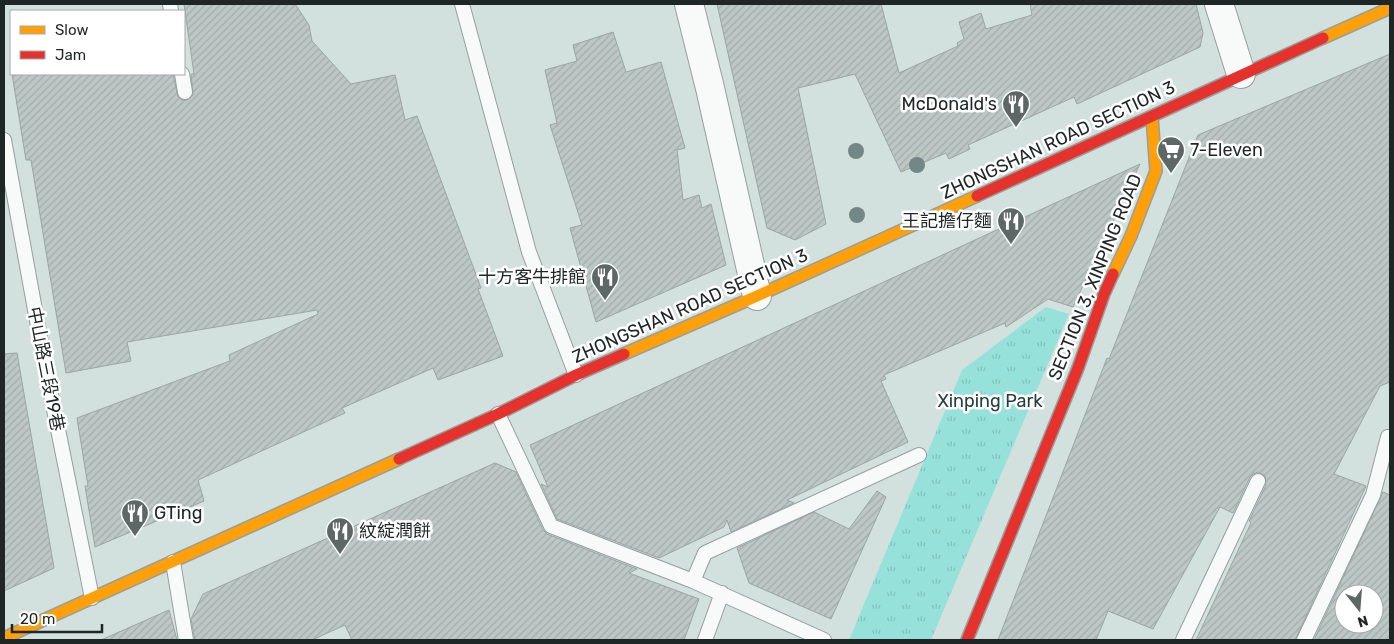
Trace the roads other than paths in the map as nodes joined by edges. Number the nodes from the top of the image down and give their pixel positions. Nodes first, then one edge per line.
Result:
1 (462, 4) edge
2 (689, 4) edge
3 (1219, 4) edge
4 (1390, 8) edge
5 (1241, 74) junction
6 (182, 75) edge
7 (184, 92) dead end
8 (1152, 117) junction
9 (4, 140) edge
10 (757, 296) junction
11 (576, 375) junction
12 (498, 414) junction
13 (1390, 437) edge
14 (919, 455) dead end
15 (1258, 481) dead end
16 (173, 562) junction
17 (693, 581) junction
18 (722, 594) junction
19 (92, 598) junction
20 (4, 638) edge
21 (186, 640) edge
22 (705, 640) edge
23 (824, 640) edge
24 (967, 640) edge
25 (1183, 640) edge
26 (1304, 640) edge

1 - 11 lane
2 - 10 street
3 - 5 street
4 - 5 street, ZHONGSHAN ROAD SECTION 3
5 - 8 street, ZHONGSHAN ROAD SECTION 3
6 - 7 lane
8 - 10 street, ZHONGSHAN ROAD SECTION 3
8 - 24 street, SECTION 3, XINPING ROAD
9 - 19 lane, 中山路三段19巷
10 - 11 street, ZHONGSHAN ROAD SECTION 3
11 - 12 street, ZHONGSHAN ROAD SECTION 3
12 - 16 street, ZHONGSHAN ROAD SECTION 3
12 - 17 lane
13 - 26 lane
14 - 17 lane
15 - 25 lane
16 - 19 street, ZHONGSHAN ROAD SECTION 3
16 - 21 lane
17 - 18 lane
18 - 22 lane
18 - 23 lane
19 - 20 street, ZHONGSHAN ROAD SECTION 3

